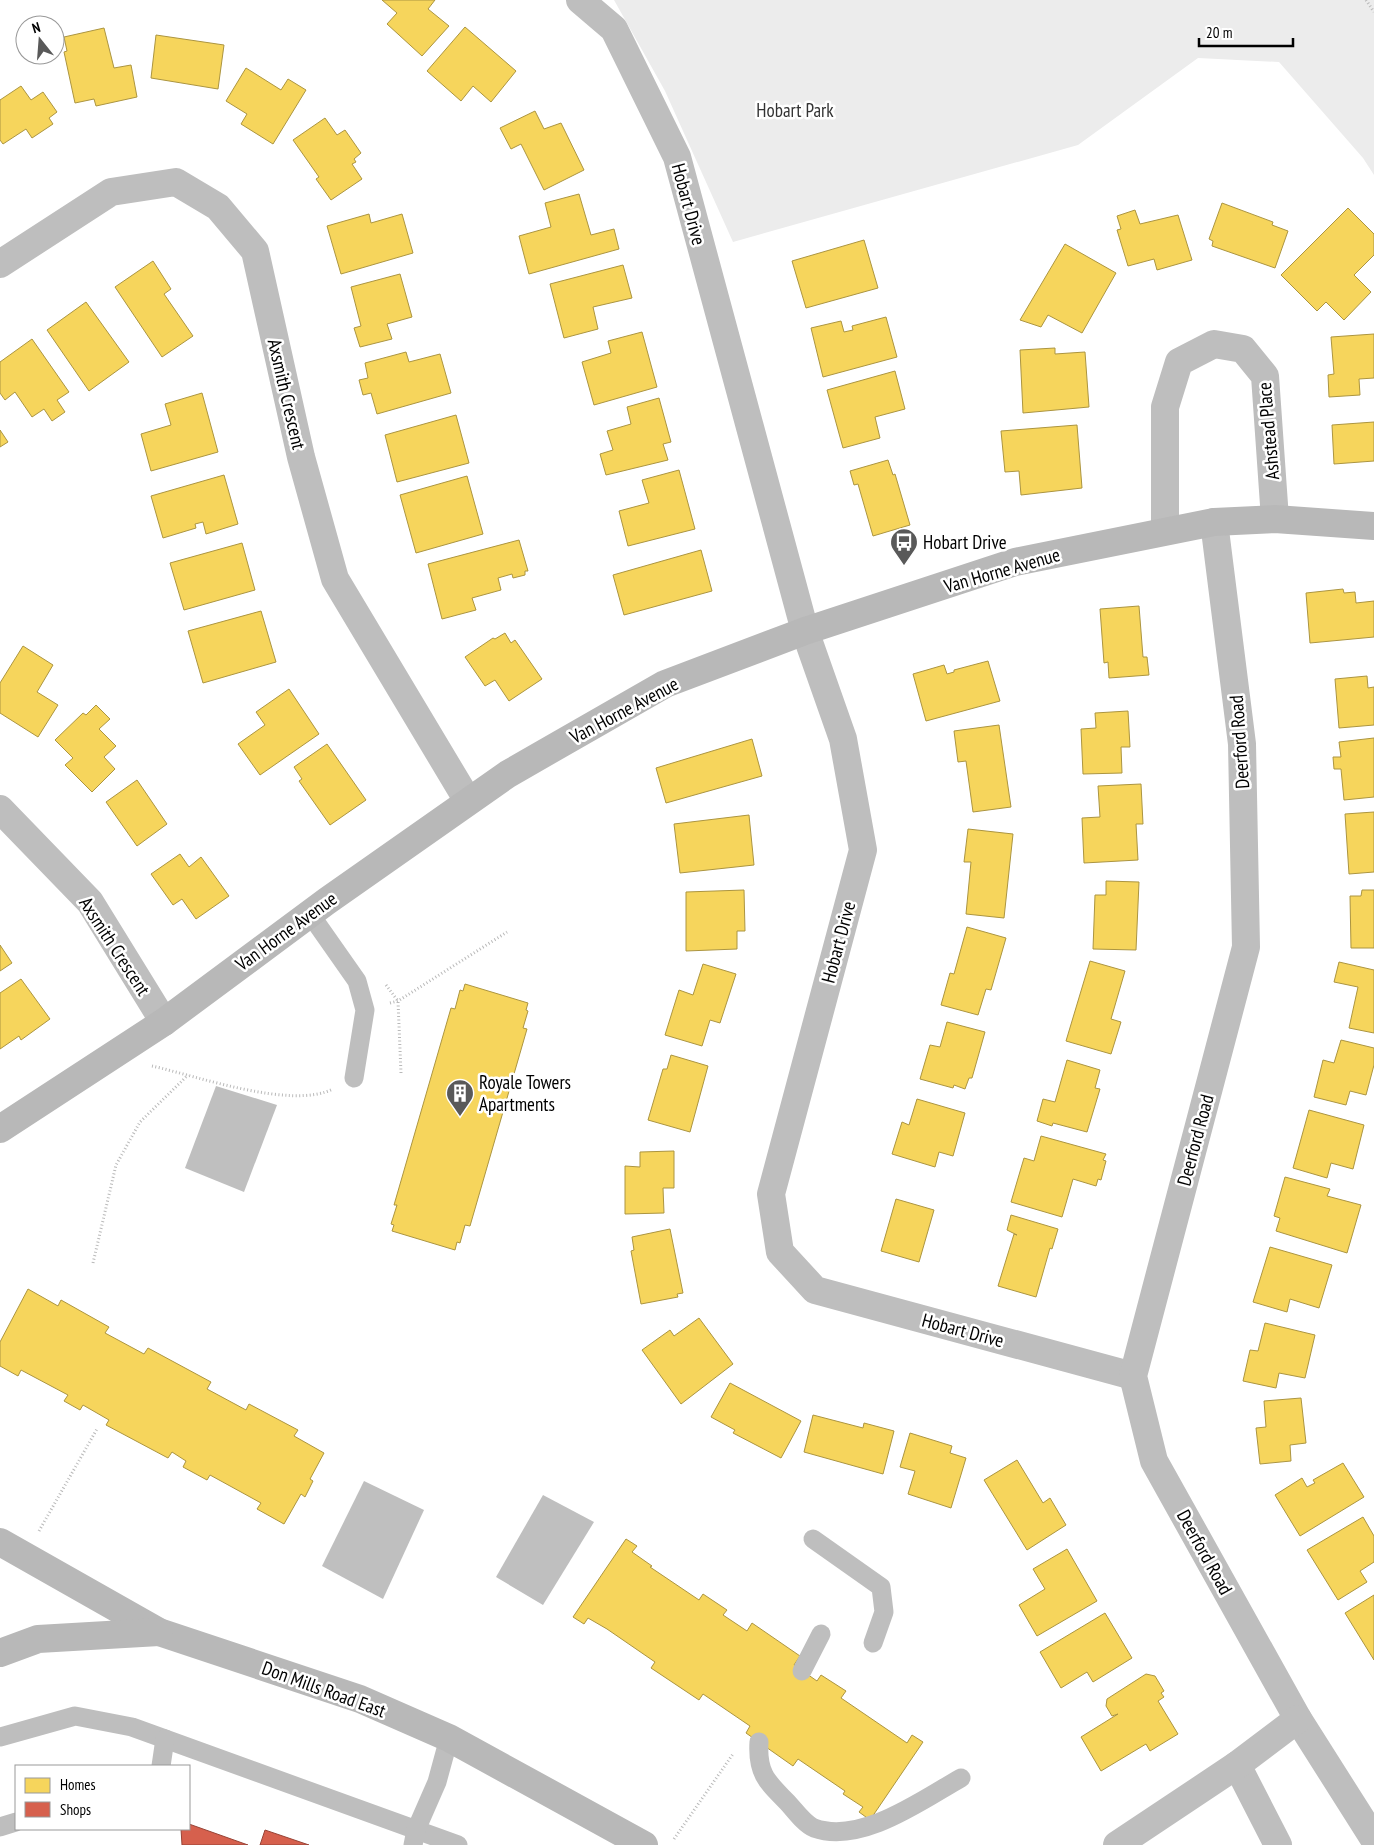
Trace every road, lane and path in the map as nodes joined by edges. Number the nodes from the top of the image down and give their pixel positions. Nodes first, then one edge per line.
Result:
1 (580, 0) edge
2 (1366, 0) edge
3 (1374, 12) edge
4 (0, 264) edge
5 (1275, 519) junction
6 (1214, 522) junction
7 (1374, 526) edge
8 (1165, 530) junction
9 (805, 631) junction
10 (468, 801) junction
11 (0, 809) edge
12 (310, 914) junction
13 (507, 932) dead end
14 (365, 1010) junction
15 (164, 1022) junction
16 (112, 1056) junction
17 (188, 1074) junction
18 (354, 1078) joint
19 (0, 1129) edge
20 (93, 1263) dead end
21 (1133, 1376) junction
22 (97, 1429) dead end
23 (38, 1533) dead end
24 (813, 1539) dead end
25 (0, 1542) edge
26 (159, 1632) junction
27 (821, 1634) dead end
28 (873, 1643) dead end
29 (0, 1653) edge
30 (802, 1671) dead end
31 (1298, 1719) junction
32 (0, 1737) edge
33 (449, 1738) junction
34 (165, 1739) junction
35 (759, 1742) dead end
36 (734, 1752) dead end
37 (161, 1765) edge
38 (1237, 1765) junction
39 (961, 1778) dead end
40 (15, 1822) edge
41 (0, 1827) edge
42 (414, 1837) edge
43 (1374, 1839) edge
44 (458, 1845) edge
45 (644, 1845) edge
46 (669, 1845) edge
47 (1117, 1845) edge
48 (1278, 1845) edge

1 - 9 street, Hobart Drive
2 - 3 path
4 - 10 street, Axsmith Crescent
5 - 6 street, Van Horne Avenue
5 - 7 street, Van Horne Avenue
5 - 8 street, Ashstead Place
6 - 8 street, Van Horne Avenue
6 - 21 street, Deerford Road
8 - 9 street, Van Horne Avenue
9 - 10 street, Van Horne Avenue
9 - 21 street, Hobart Drive
10 - 12 street, Van Horne Avenue
11 - 15 street, Axsmith Crescent
12 - 14 lane
12 - 15 street, Van Horne Avenue
13 - 14 path
14 - 18 lane
15 - 16 street, Van Horne Avenue
16 - 17 path
16 - 19 street, Van Horne Avenue
17 - 18 path
17 - 20 path
21 - 31 street, Deerford Road
22 - 23 path
24 - 28 lane
25 - 26 street, Don Mills Road East
26 - 29 street
26 - 33 street, Don Mills Road East
27 - 30 lane
31 - 38 street
31 - 43 street, Deerford Road
32 - 34 lane
33 - 42 lane
33 - 45 street, Don Mills Road East
34 - 37 lane
34 - 42 lane
35 - 39 lane
36 - 46 path
38 - 47 street
38 - 48 street
40 - 41 lane
42 - 44 lane

